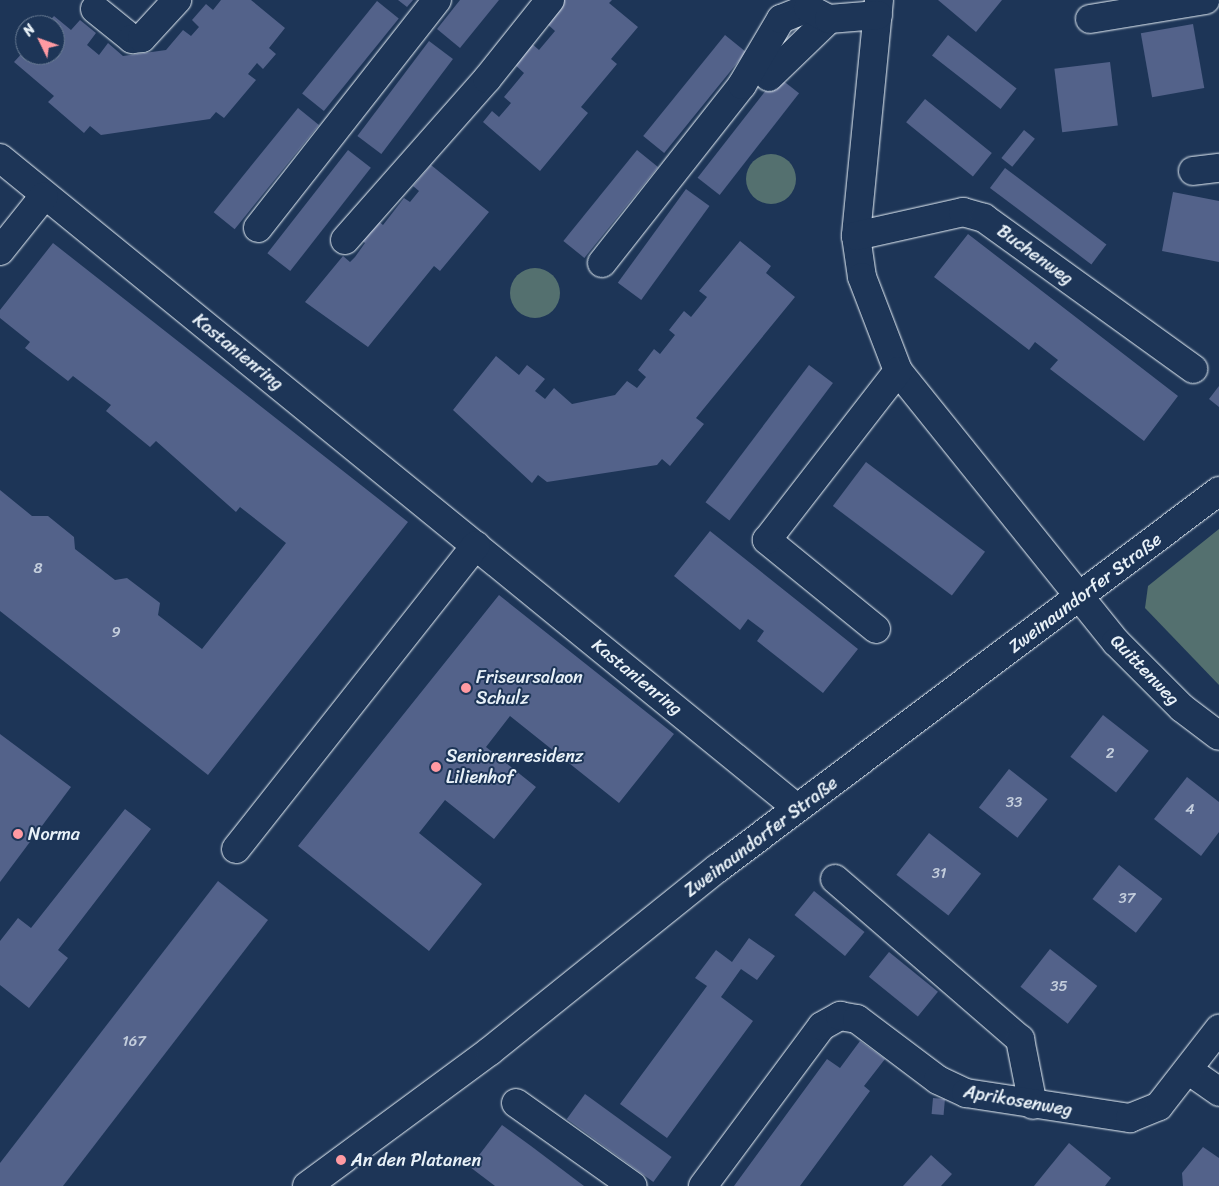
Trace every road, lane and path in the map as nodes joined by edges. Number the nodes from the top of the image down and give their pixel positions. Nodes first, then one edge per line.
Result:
1 (177, 0) edge
2 (437, 0) edge
3 (550, 0) edge
4 (1205, 0) edge
5 (878, 8) edge
6 (95, 9) dead end
7 (829, 19) junction
8 (1090, 19) dead end
9 (770, 78) dead end
10 (0, 158) edge
11 (44, 196) junction
12 (258, 228) dead end
13 (856, 236) junction
14 (346, 240) dead end
15 (0, 251) edge
16 (602, 264) dead end
17 (1193, 369) dead end
18 (898, 371) junction
19 (1219, 491) edge
20 (476, 545) junction
21 (1079, 597) junction
22 (876, 629) dead end
23 (1219, 736) edge
24 (797, 808) junction
25 (236, 849) dead end
26 (835, 879) dead end
27 (1219, 1029) edge
28 (1188, 1070) junction
29 (1219, 1092) edge
30 (516, 1103) dead end
31 (1033, 1105) junction
32 (307, 1186) edge
33 (633, 1186) edge
34 (703, 1186) edge

1 - 6 street
2 - 12 street
3 - 14 street
4 - 8 street
5 - 7 street
5 - 13 street
7 - 9 street
7 - 16 street
10 - 11 street, Kastanienring
11 - 15 street
11 - 20 street, Kastanienring
13 - 17 street, Buchenweg
13 - 18 street
18 - 21 street
18 - 22 street
19 - 21 street, Zweinaundorfer Straße
20 - 24 street, Kastanienring
20 - 25 street
21 - 23 street, Quittenweg
21 - 24 street, Zweinaundorfer Straße
24 - 32 street, Zweinaundorfer Straße
26 - 31 street
27 - 28 street, Aprikosenweg
28 - 29 street
28 - 31 street, Aprikosenweg
30 - 33 street
31 - 34 street, Aprikosenweg

